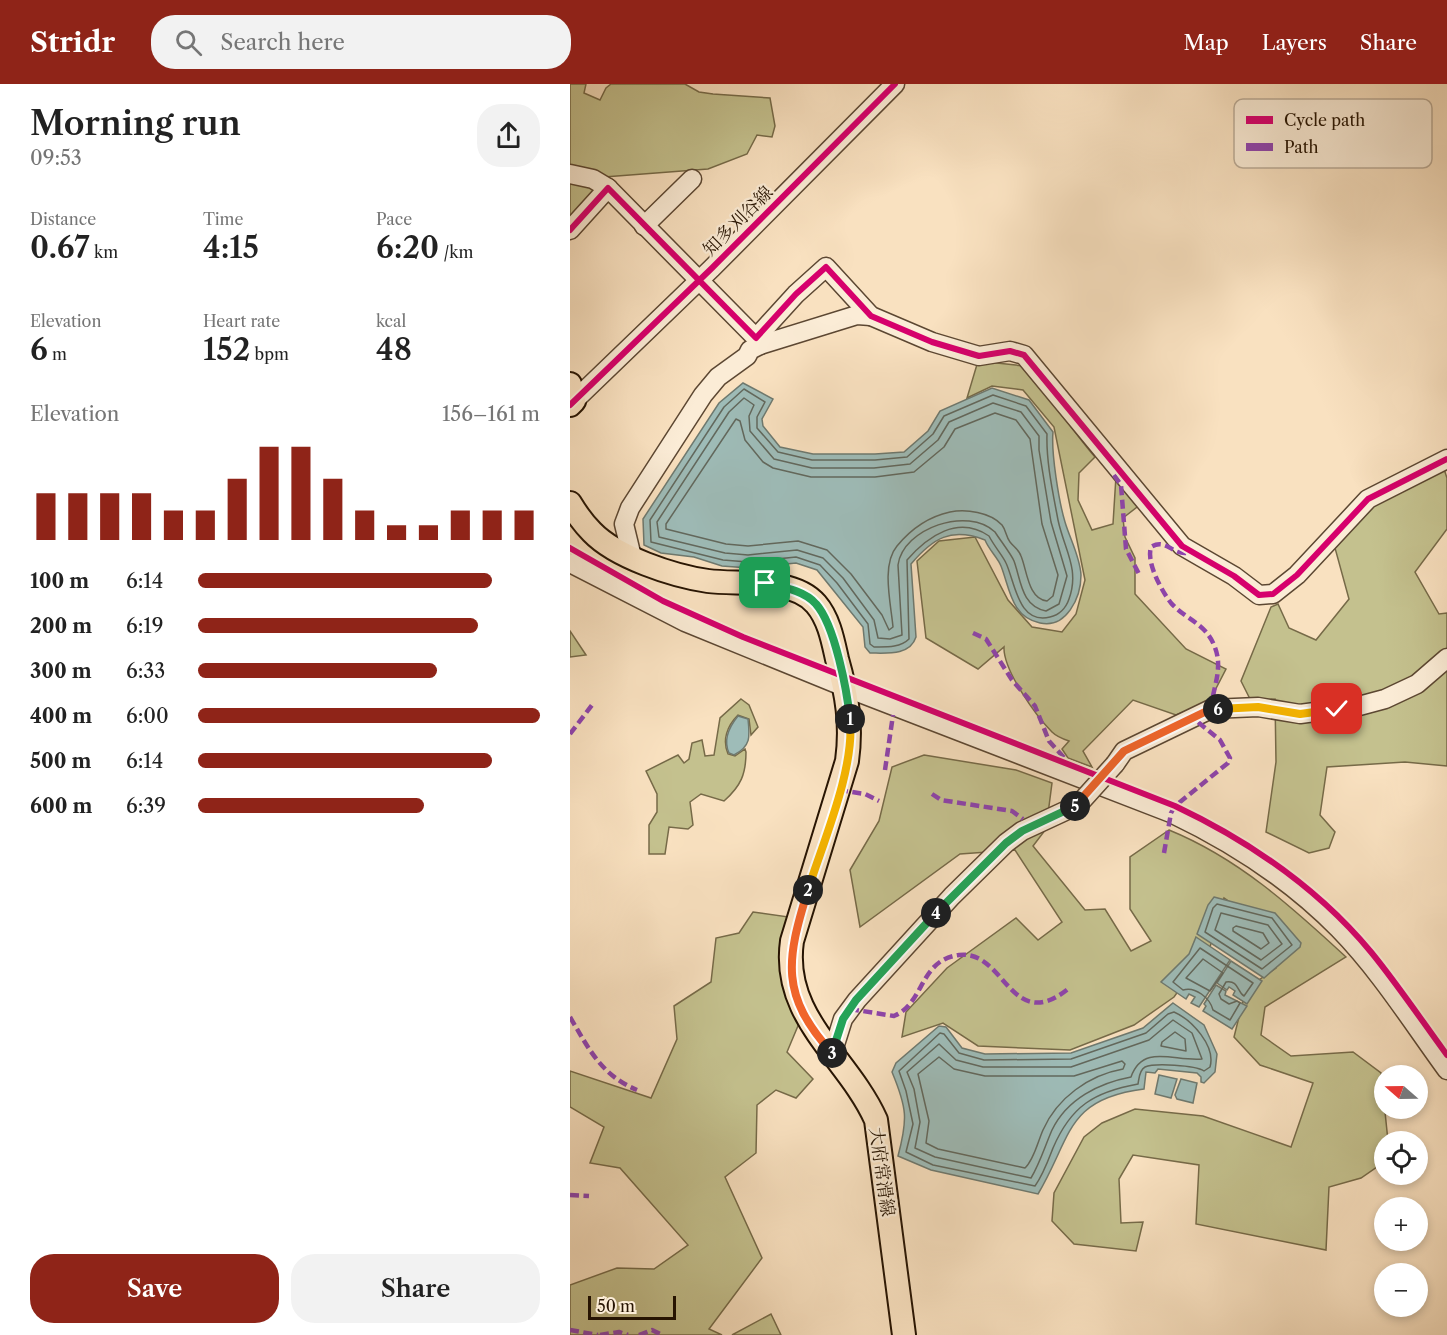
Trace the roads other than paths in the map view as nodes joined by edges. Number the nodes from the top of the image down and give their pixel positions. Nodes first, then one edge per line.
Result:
1 (895, 84) edge
2 (570, 174) edge
3 (692, 179) dead end
4 (608, 188) junction
5 (644, 225) junction
6 (570, 230) edge
7 (699, 281) junction
8 (871, 316) junction
9 (758, 342) junction
10 (571, 397) edge
11 (1447, 459) edge
12 (570, 503) edge
13 (632, 557) junction
14 (570, 563) edge
15 (1447, 658) edge
16 (847, 688) junction
17 (832, 1054) junction
18 (1447, 1070) edge
19 (904, 1335) edge

1 - 7 street, 知多刈谷線
2 - 4 street
3 - 5 street
4 - 5 street
4 - 6 street
5 - 7 street
7 - 9 street
7 - 10 street, 知多刈谷線
8 - 9 street
8 - 9 street
8 - 11 street
9 - 13 street
12 - 13 main road, 大府常滑線
13 - 16 main road, 大府常滑線
14 - 16 street
15 - 17 street, bridge
16 - 17 main road, 大府常滑線
16 - 18 street
17 - 19 main road, 大府常滑線

